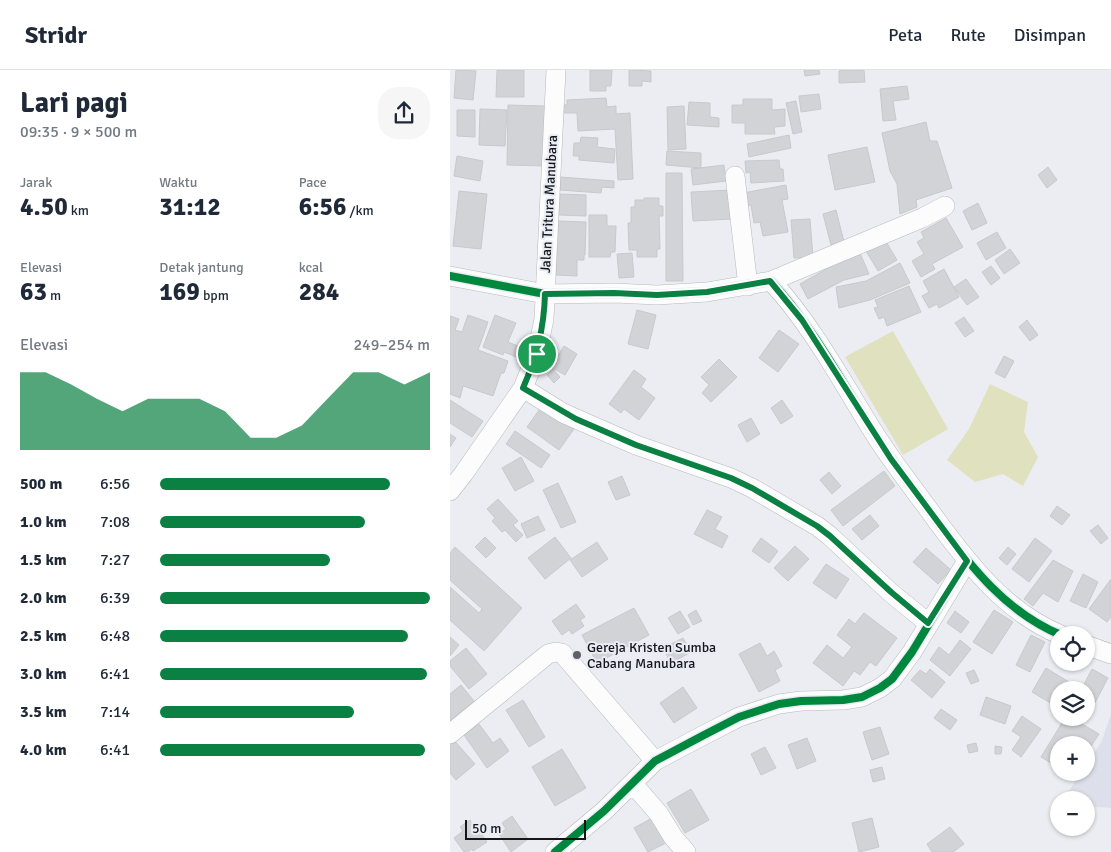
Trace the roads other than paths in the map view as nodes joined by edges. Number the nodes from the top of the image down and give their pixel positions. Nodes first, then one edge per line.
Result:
1 (556, 70) edge
2 (735, 176) dead end
3 (945, 206) dead end
4 (450, 276) edge
5 (770, 281) junction
6 (748, 286) junction
7 (545, 294) junction
8 (523, 388) junction
9 (450, 491) edge
10 (967, 561) junction
11 (928, 623) junction
12 (1050, 630) edge
13 (1095, 648) edge
14 (1111, 654) edge
15 (450, 734) edge
16 (655, 761) junction
17 (633, 784) junction
18 (555, 852) edge
19 (686, 852) edge

1 - 7 street, Jalan Tritura Manubara
2 - 6 street
3 - 5 street
4 - 7 street
5 - 6 street
5 - 10 street
6 - 7 street
7 - 8 street, Jalan Tritura Manubara
8 - 9 street, Jalan Tritura Manubara
8 - 11 street
10 - 11 street
10 - 12 street
11 - 16 street
13 - 14 street
15 - 16 street
16 - 17 street
17 - 18 street
17 - 19 street

